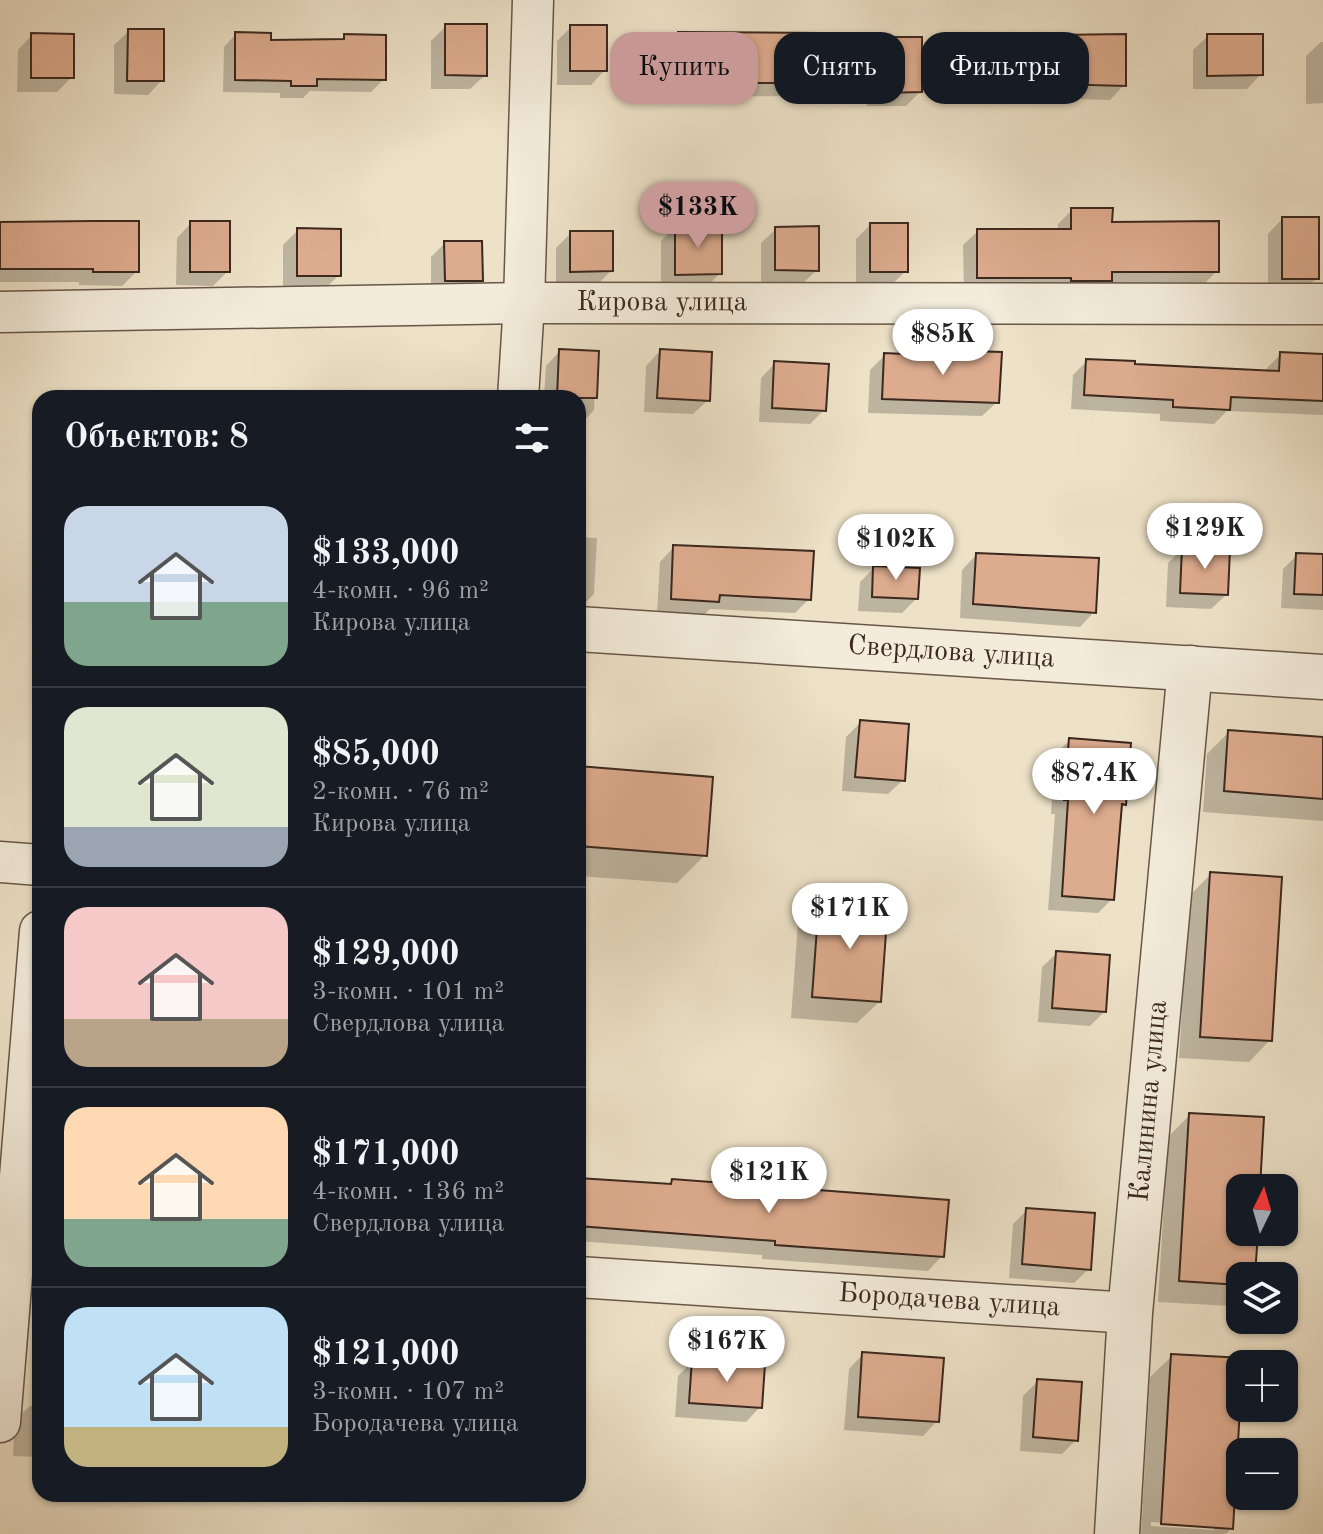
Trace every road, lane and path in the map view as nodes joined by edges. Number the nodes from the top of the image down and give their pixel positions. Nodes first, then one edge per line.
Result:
1 (533, 0) edge
2 (524, 303) junction
3 (1323, 304) edge
4 (0, 312) edge
5 (519, 390) edge
6 (586, 630) edge
7 (1190, 668) junction
8 (1323, 677) edge
9 (0, 862) edge
10 (32, 864) edge
11 (32, 1043) edge
12 (18, 1240) edge
13 (586, 1278) edge
14 (1130, 1313) junction
15 (0, 1422) edge
16 (1117, 1534) edge

1 - 2 street
2 - 3 street, Кирова улица
2 - 4 street, Кирова улица
2 - 5 street
6 - 7 street, Свердлова улица
7 - 8 street, Свердлова улица
7 - 14 street, Калинина улица
9 - 10 street
11 - 12 street
12 - 15 street
13 - 14 street, Бородачева улица
14 - 16 street, Калинина улица

